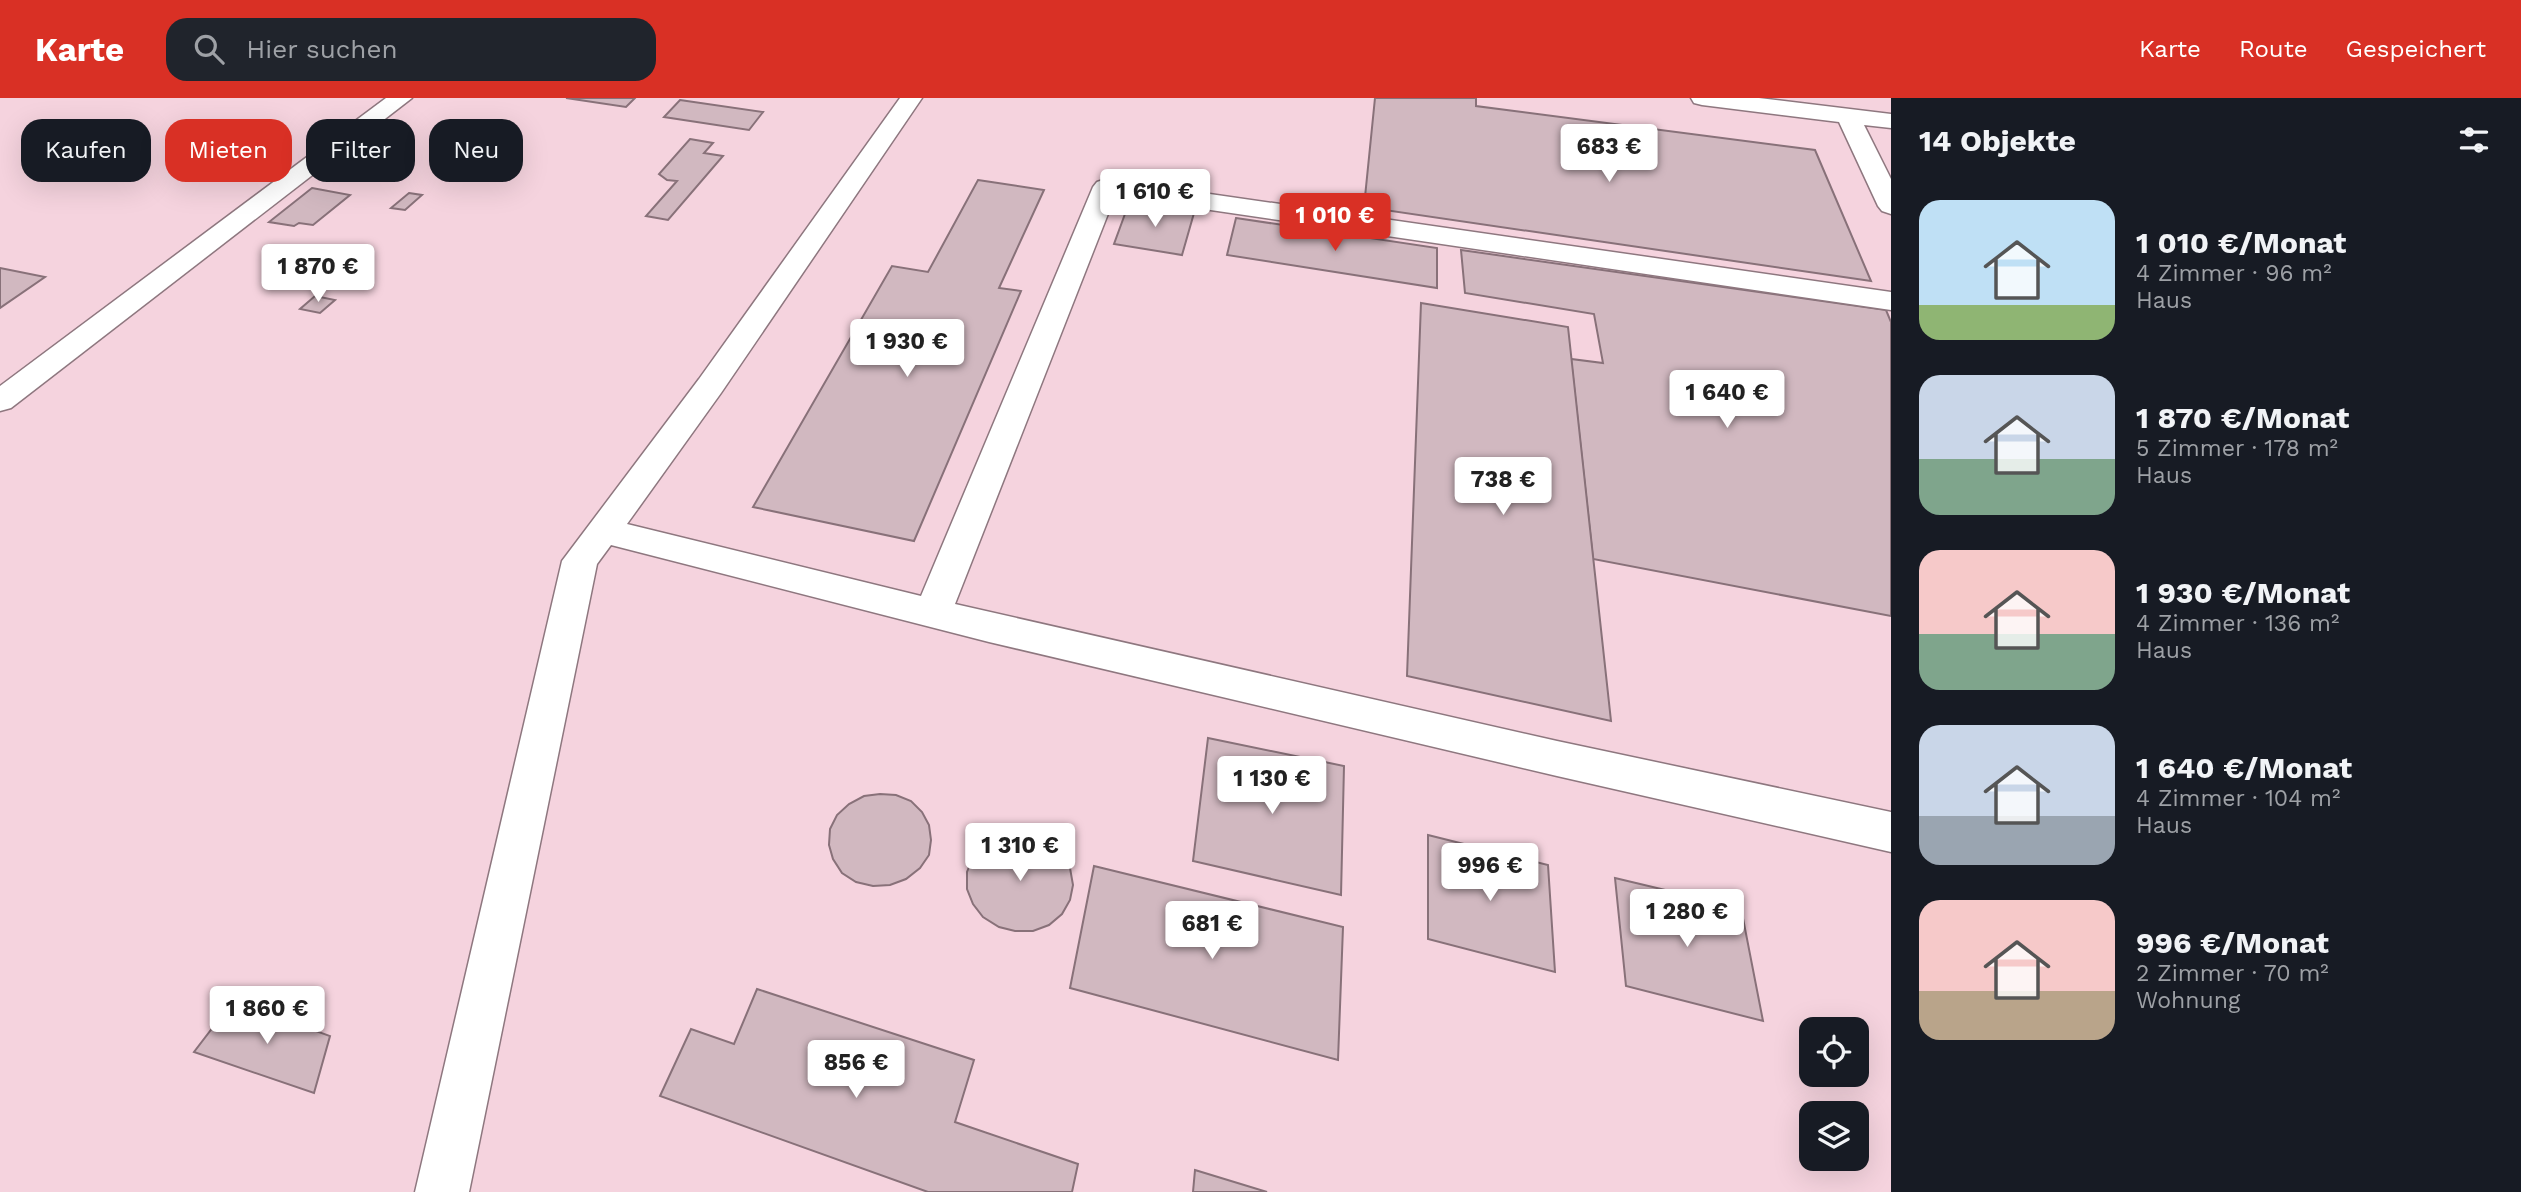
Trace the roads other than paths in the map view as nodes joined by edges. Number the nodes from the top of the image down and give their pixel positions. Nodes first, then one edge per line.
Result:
1 (401, 98) edge
2 (911, 98) edge
3 (1702, 98) edge
4 (1848, 116) junction
5 (1891, 121) edge
6 (1891, 206) edge
7 (1891, 301) edge
8 (0, 401) edge
9 (602, 530) junction
10 (933, 613) junction
11 (1891, 832) edge
12 (442, 1192) edge

1 - 8 lane
2 - 9 lane
3 - 4 lane
4 - 5 lane
4 - 6 lane
7 - 10 lane
9 - 10 lane
9 - 12 lane
10 - 11 lane

